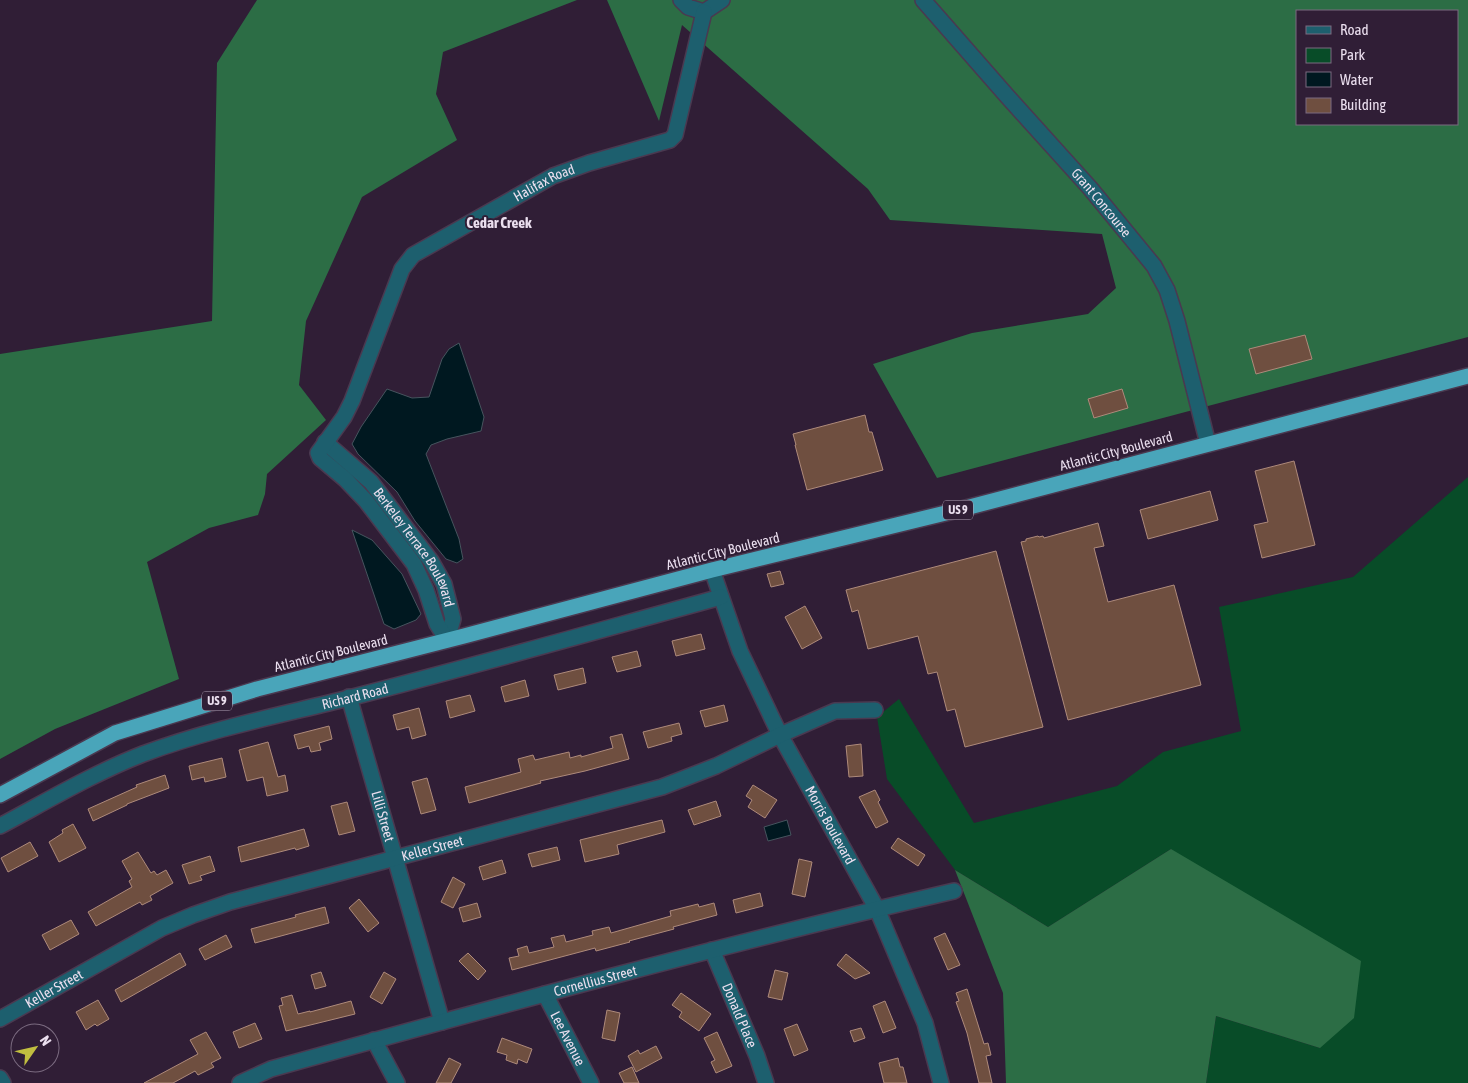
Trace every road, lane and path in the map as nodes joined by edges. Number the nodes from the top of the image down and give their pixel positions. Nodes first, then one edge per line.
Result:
1 (681, 0) edge
2 (722, 0) edge
3 (923, 0) edge
4 (704, 12) junction
5 (1468, 376) edge
6 (1208, 444) junction
7 (330, 446) junction
8 (327, 463) joint
9 (712, 570) junction
10 (721, 597) junction
11 (447, 640) junction
12 (349, 698) junction
13 (875, 710) dead end
14 (780, 735) junction
15 (0, 795) edge
16 (0, 826) edge
17 (395, 857) junction
18 (954, 891) dead end
19 (877, 909) junction
20 (712, 950) junction
21 (545, 994) junction
22 (0, 1019) edge
23 (442, 1022) junction
24 (374, 1040) junction
25 (0, 1078) edge
26 (3, 1083) edge
27 (240, 1083) edge
28 (397, 1083) edge
29 (591, 1083) edge
30 (766, 1083) edge
31 (941, 1083) edge

1 - 4 street
2 - 4 street
3 - 6 street, Grant Concourse
4 - 7 street, Halifax Road
5 - 6 highway, Atlantic City Boulevard / US 9
6 - 9 highway, Atlantic City Boulevard / US 9
7 - 8 street, Halifax Road
7 - 11 street, Berkeley Terrace Boulevard
8 - 11 street, Berkeley Terrace Boulevard
9 - 10 street, Morris Boulevard
9 - 11 highway, Atlantic City Boulevard / US 9
10 - 12 street, Richard Road
10 - 14 street, Morris Boulevard
11 - 15 highway, Atlantic City Boulevard / US 9
12 - 16 street, Richard Road
12 - 17 street, Lilli Street
13 - 14 street, Keller Street
14 - 17 street, Keller Street
14 - 19 street, Morris Boulevard
17 - 22 street, Keller Street
17 - 23 street, Lilli Street
18 - 19 street, Cornellius Street
19 - 20 street, Cornellius Street
19 - 31 street, Morris Boulevard
20 - 21 street, Cornellius Street
20 - 30 street, Donald Place
21 - 23 street, Cornellius Street
21 - 29 street, Lee Avenue
23 - 24 street, Cornellius Street
24 - 27 street, Cornellius Street
24 - 28 street
25 - 26 street

